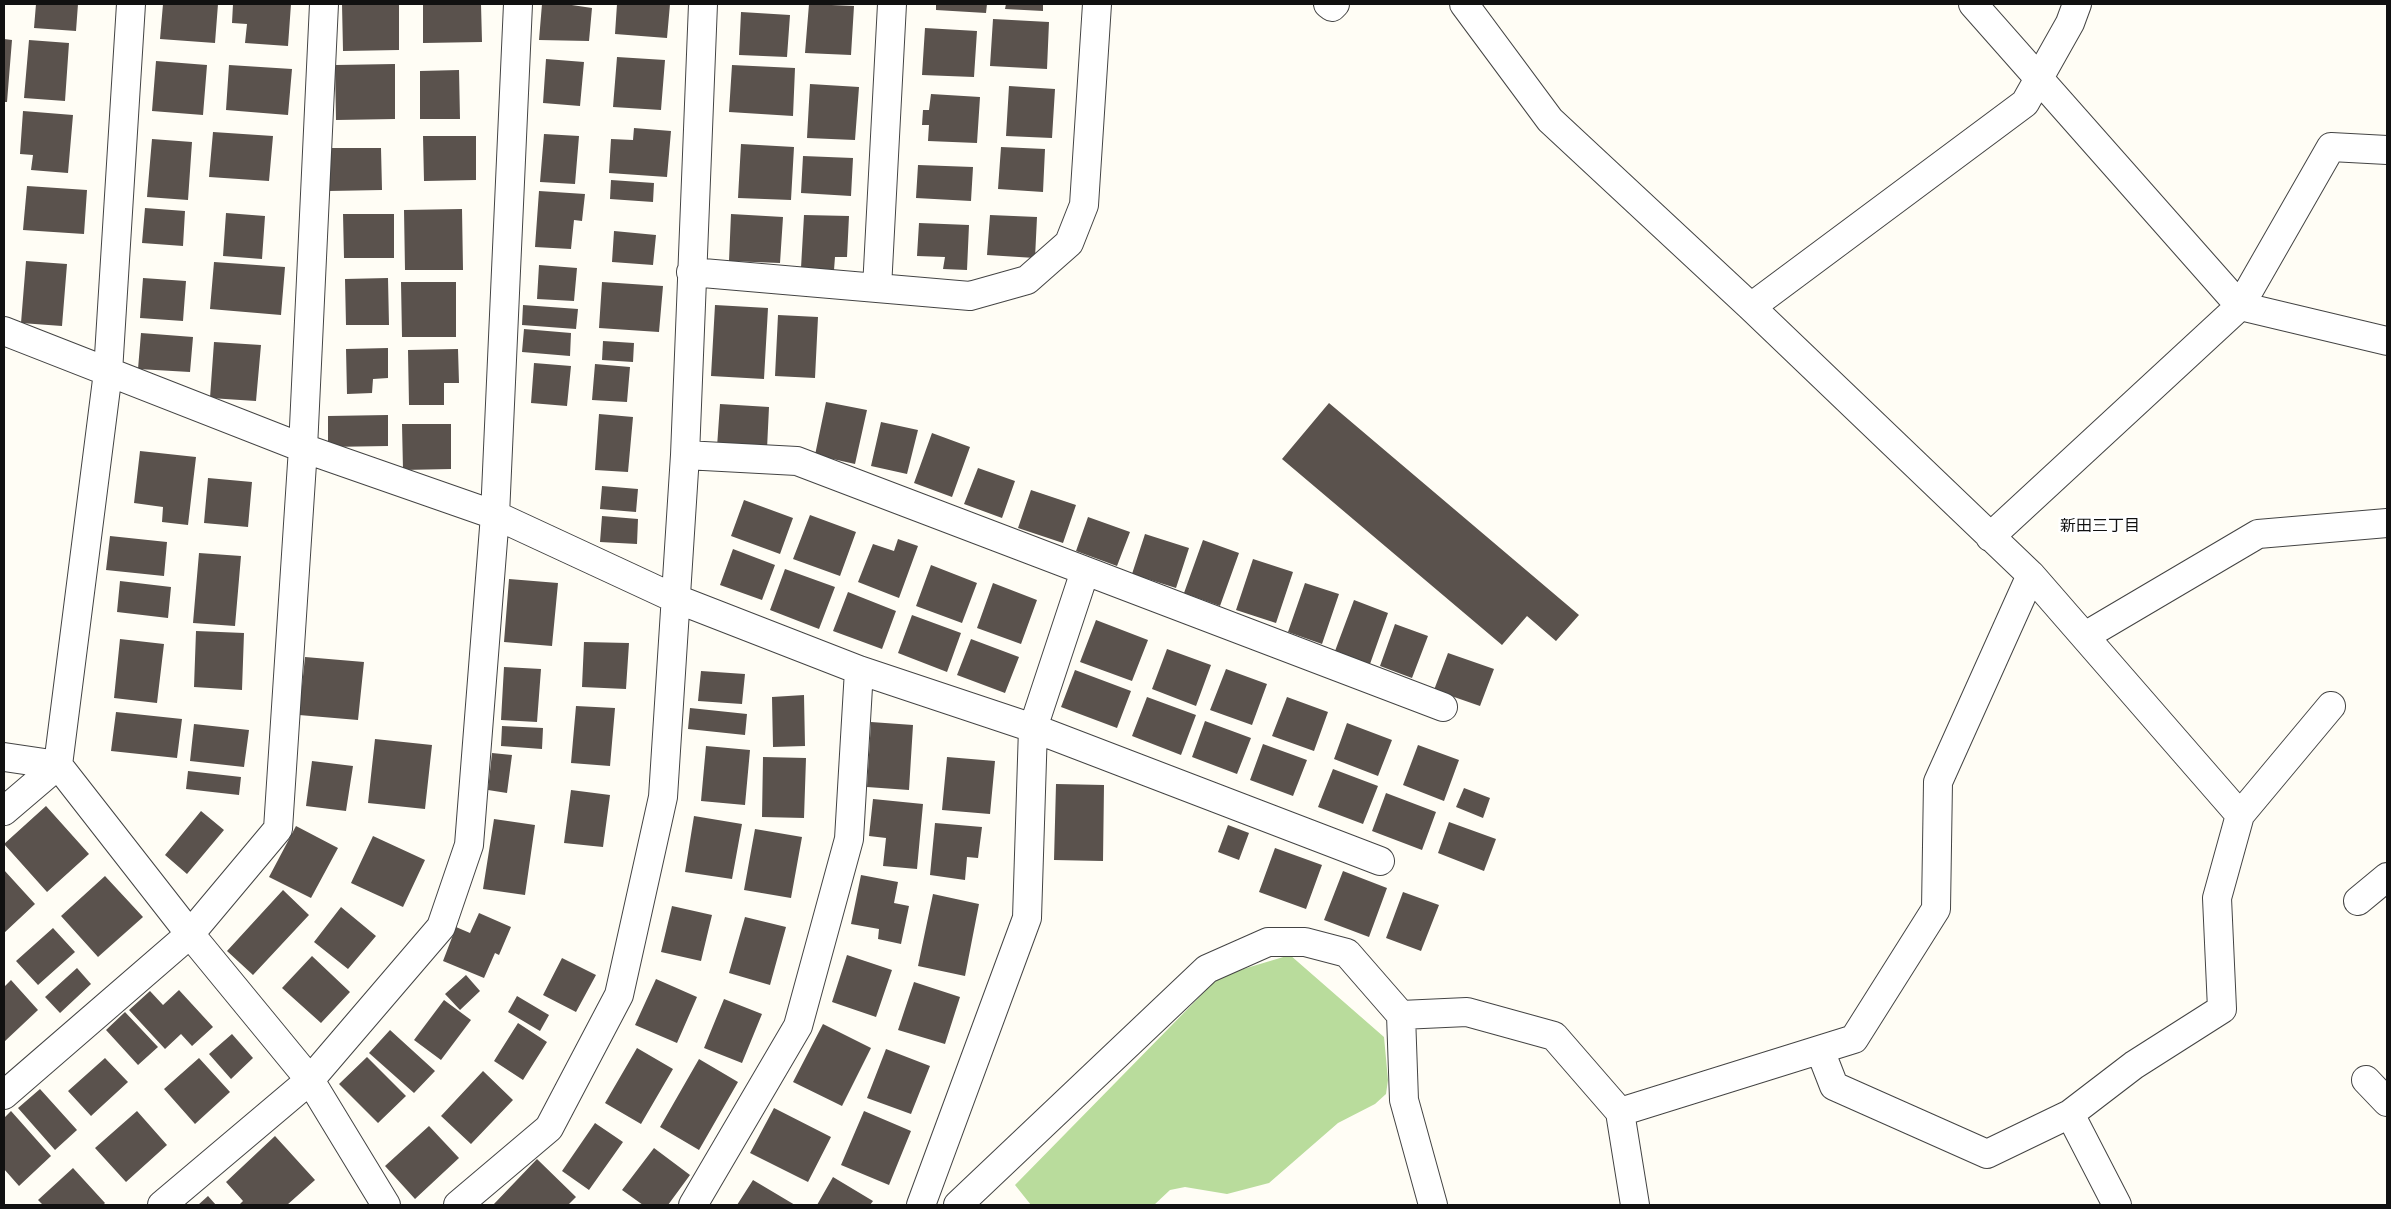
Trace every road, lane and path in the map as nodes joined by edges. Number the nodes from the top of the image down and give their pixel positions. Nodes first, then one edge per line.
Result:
1 (131, 4) edge
2 (324, 4) edge
3 (518, 4) edge
4 (702, 4) edge
5 (892, 4) edge
6 (1097, 4) edge
7 (1328, 4) edge
8 (1335, 4) edge
9 (1464, 4) edge
10 (1973, 4) edge
11 (2077, 4) edge
12 (2038, 78) junction
13 (2387, 150) edge
14 (690, 272) junction
15 (877, 288) junction
16 (2240, 306) junction
17 (1751, 307) junction
18 (4, 331) edge
19 (2387, 341) edge
20 (108, 372) junction
21 (303, 448) junction
22 (685, 455) junction
23 (495, 514) junction
24 (2387, 523) edge
25 (1990, 536) junction
26 (1085, 571) junction
27 (2031, 575) junction
28 (674, 598) junction
29 (2085, 636) junction
30 (859, 670) junction
31 (2331, 706) dead end
32 (1442, 707) dead end
33 (1033, 728) junction
34 (4, 757) edge
35 (58, 765) junction
36 (4, 811) edge
37 (2240, 815) junction
38 (1380, 861) dead end
39 (2387, 877) edge
40 (2358, 902) dead end
41 (190, 934) junction
42 (1401, 1015) junction
43 (1820, 1050) junction
44 (310, 1080) junction
45 (2366, 1080) dead end
46 (4, 1095) edge
47 (2387, 1102) edge
48 (1620, 1112) junction
49 (2070, 1114) junction
50 (162, 1205) edge
51 (386, 1205) edge
52 (458, 1205) edge
53 (693, 1205) edge
54 (921, 1205) edge
55 (958, 1205) edge
56 (1433, 1205) edge
57 (1635, 1205) edge
58 (2117, 1205) edge

1 - 20 street
2 - 21 street
3 - 23 street
4 - 14 street
5 - 15 street
6 - 15 street
7 - 8 street
9 - 17 street
10 - 12 street
11 - 12 street
12 - 16 street
12 - 17 street
13 - 16 street
14 - 15 street
14 - 22 street
16 - 19 street
16 - 25 street
17 - 25 street
18 - 20 street
20 - 21 street
20 - 35 street
21 - 23 street
21 - 41 street
22 - 26 street
22 - 28 street
23 - 28 street
23 - 44 street
24 - 29 street
25 - 27 street
26 - 32 street
26 - 33 street
27 - 29 street
27 - 43 street
28 - 30 street
28 - 52 street
29 - 37 street
30 - 33 street
30 - 53 street
31 - 37 street
33 - 38 street
33 - 54 street
34 - 35 street
35 - 36 street
35 - 41 street
37 - 49 street
39 - 40 street
41 - 44 street
41 - 46 street
42 - 48 street
42 - 55 street
42 - 56 street
43 - 48 street
43 - 49 street
44 - 50 street
44 - 51 street
45 - 47 street
48 - 57 street
49 - 58 street

